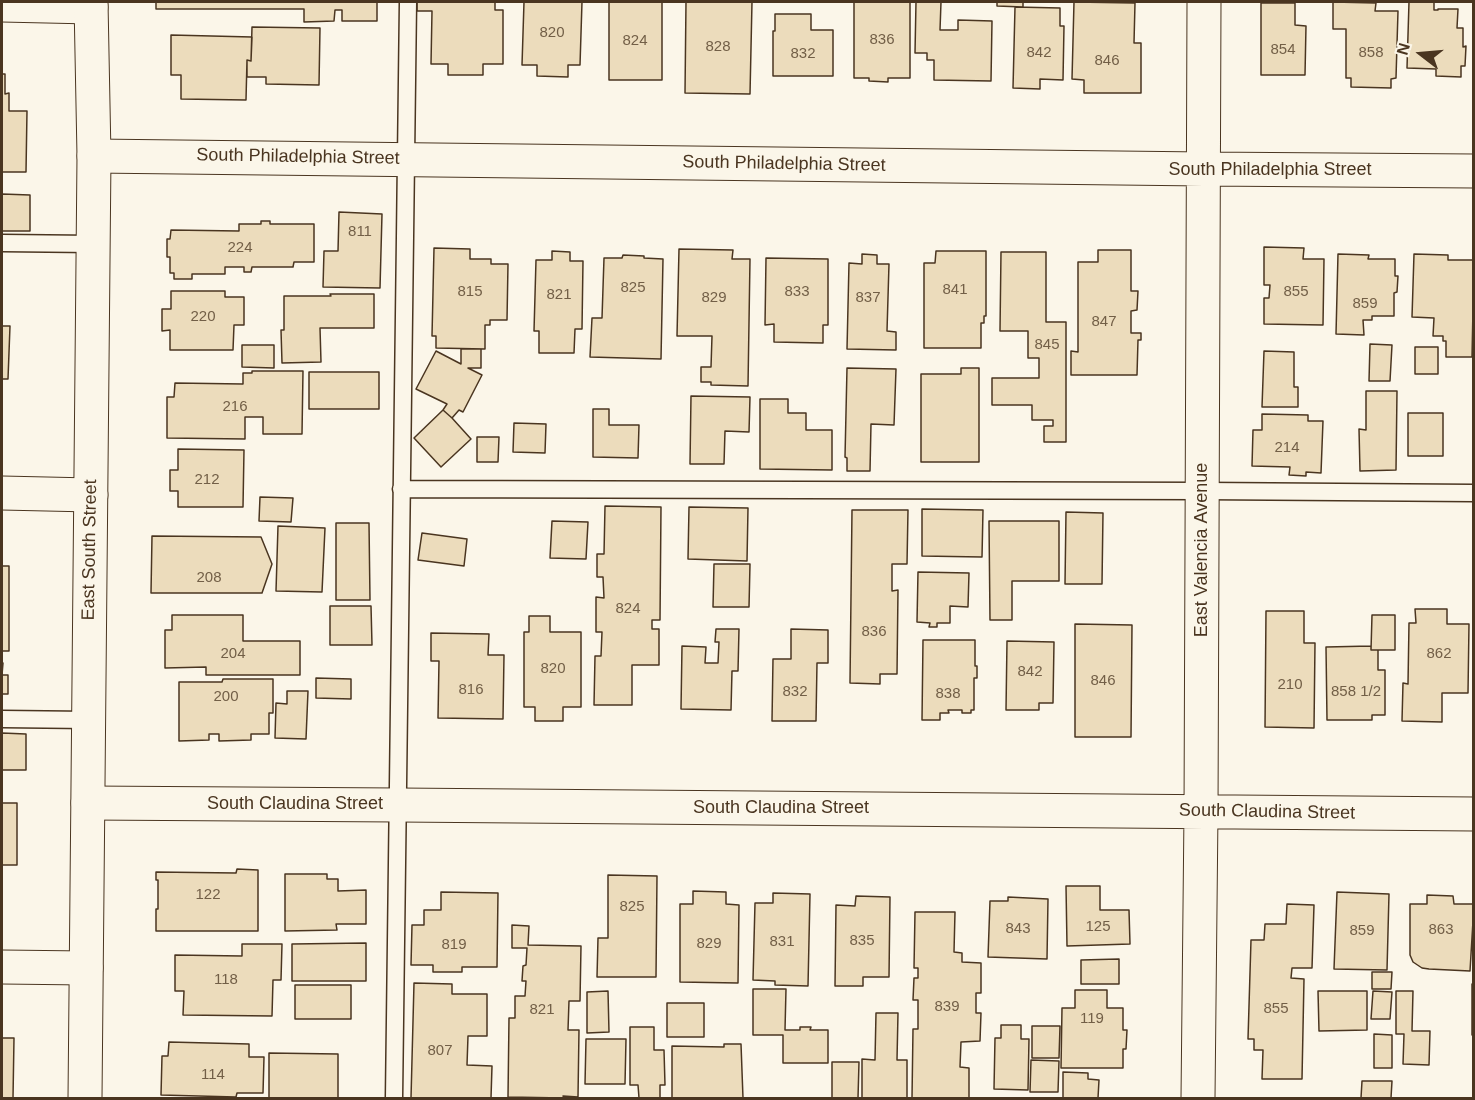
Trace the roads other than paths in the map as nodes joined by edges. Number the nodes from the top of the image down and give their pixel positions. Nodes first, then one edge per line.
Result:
1 (408, 2) edge
2 (1204, 2) edge
3 (91, 4) edge
4 (2, 5) edge
5 (94, 156) junction
6 (406, 159) junction
7 (1204, 169) junction
8 (1473, 171) edge
9 (2, 243) edge
10 (93, 244) junction
11 (401, 489) junction
12 (1203, 491) junction
13 (2, 493) edge
14 (1473, 493) edge
15 (91, 495) junction
16 (2, 719) edge
17 (88, 720) junction
18 (88, 803) junction
19 (398, 805) junction
20 (1201, 812) junction
21 (1473, 814) edge
22 (2, 966) edge
23 (86, 968) junction
24 (86, 1098) edge
25 (394, 1098) edge
26 (1198, 1098) edge

1 - 6 lane
2 - 7 street, East Valencia Avenue
3 - 4 street
3 - 5 street, East South Street
5 - 6 street, South Philadelphia Street
5 - 10 street, East South Street
6 - 7 street, South Philadelphia Street
6 - 11 lane
7 - 8 street, South Philadelphia Street
7 - 12 street, East Valencia Avenue
9 - 10 lane
10 - 15 street, East South Street
11 - 12 lane
11 - 19 lane
12 - 14 lane
12 - 20 street, East Valencia Avenue
13 - 15 street
15 - 17 street, East South Street
16 - 17 lane
17 - 18 street, East South Street
18 - 19 street, South Claudina Street
18 - 23 street, East South Street
19 - 20 street, South Claudina Street
19 - 25 lane
20 - 21 street, South Claudina Street
20 - 26 street, East Valencia Avenue
22 - 23 street
23 - 24 street, East South Street

